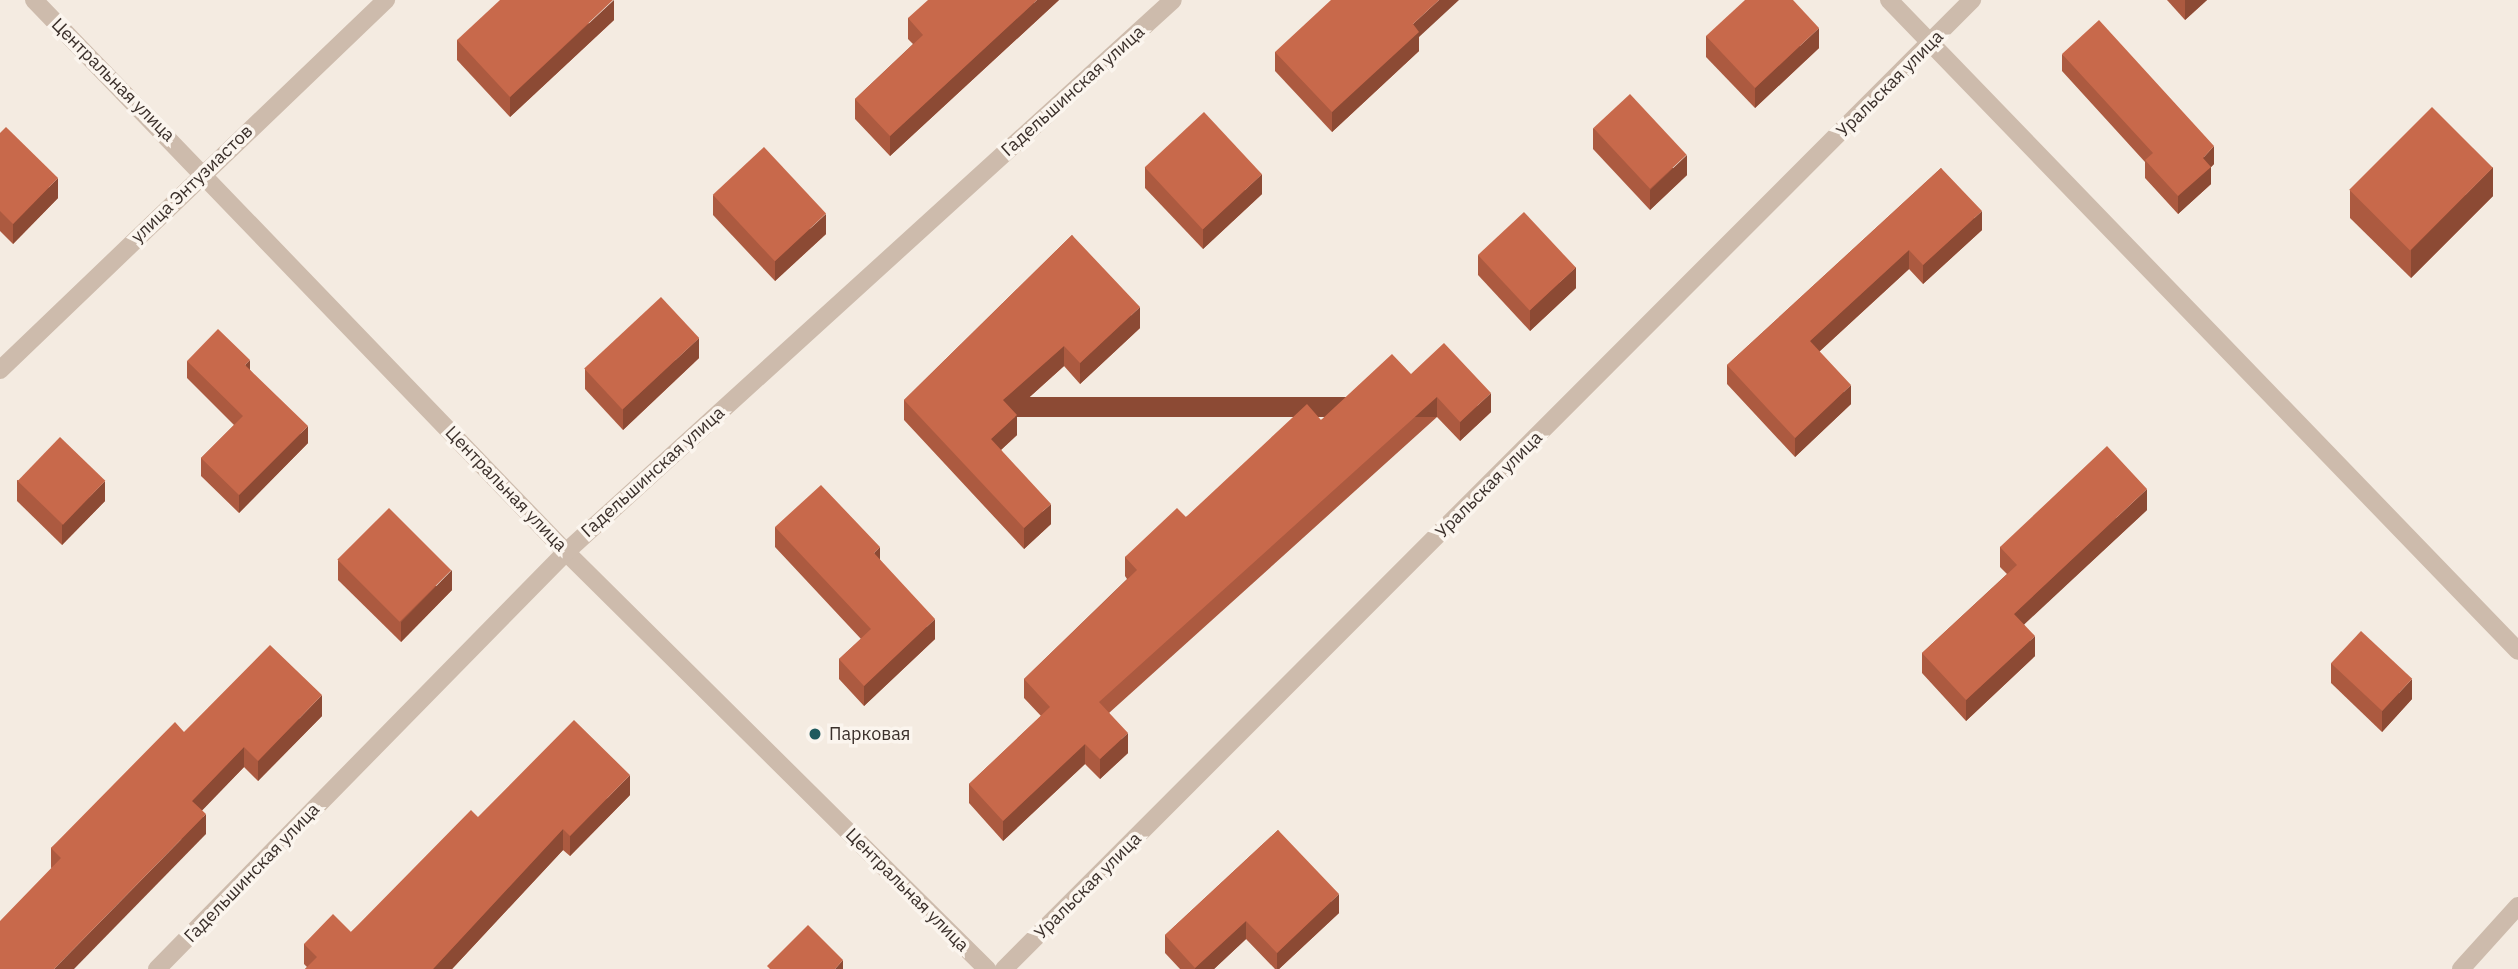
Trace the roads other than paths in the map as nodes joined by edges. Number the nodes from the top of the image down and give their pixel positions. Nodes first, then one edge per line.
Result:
1 (34, 0) edge
2 (386, 0) edge
3 (1173, 0) edge
4 (1889, 0) edge
5 (1972, 0) edge
6 (1930, 43) junction
7 (204, 173) junction
8 (0, 370) edge
9 (566, 552) junction
10 (2518, 652) edge
11 (2518, 906) edge
12 (157, 969) edge
13 (987, 969) edge
14 (1004, 969) edge
15 (2461, 969) edge

1 - 7 street, Центральная улица
2 - 7 street, улица Энтузиастов
3 - 9 street, Гадельшинская улица
4 - 6 street
5 - 6 street, Уральская улица
6 - 10 street
6 - 14 street, Уральская улица
7 - 8 street, улица Энтузиастов
7 - 9 street, Центральная улица
9 - 12 street, Гадельшинская улица
9 - 13 street, Центральная улица
11 - 15 street

